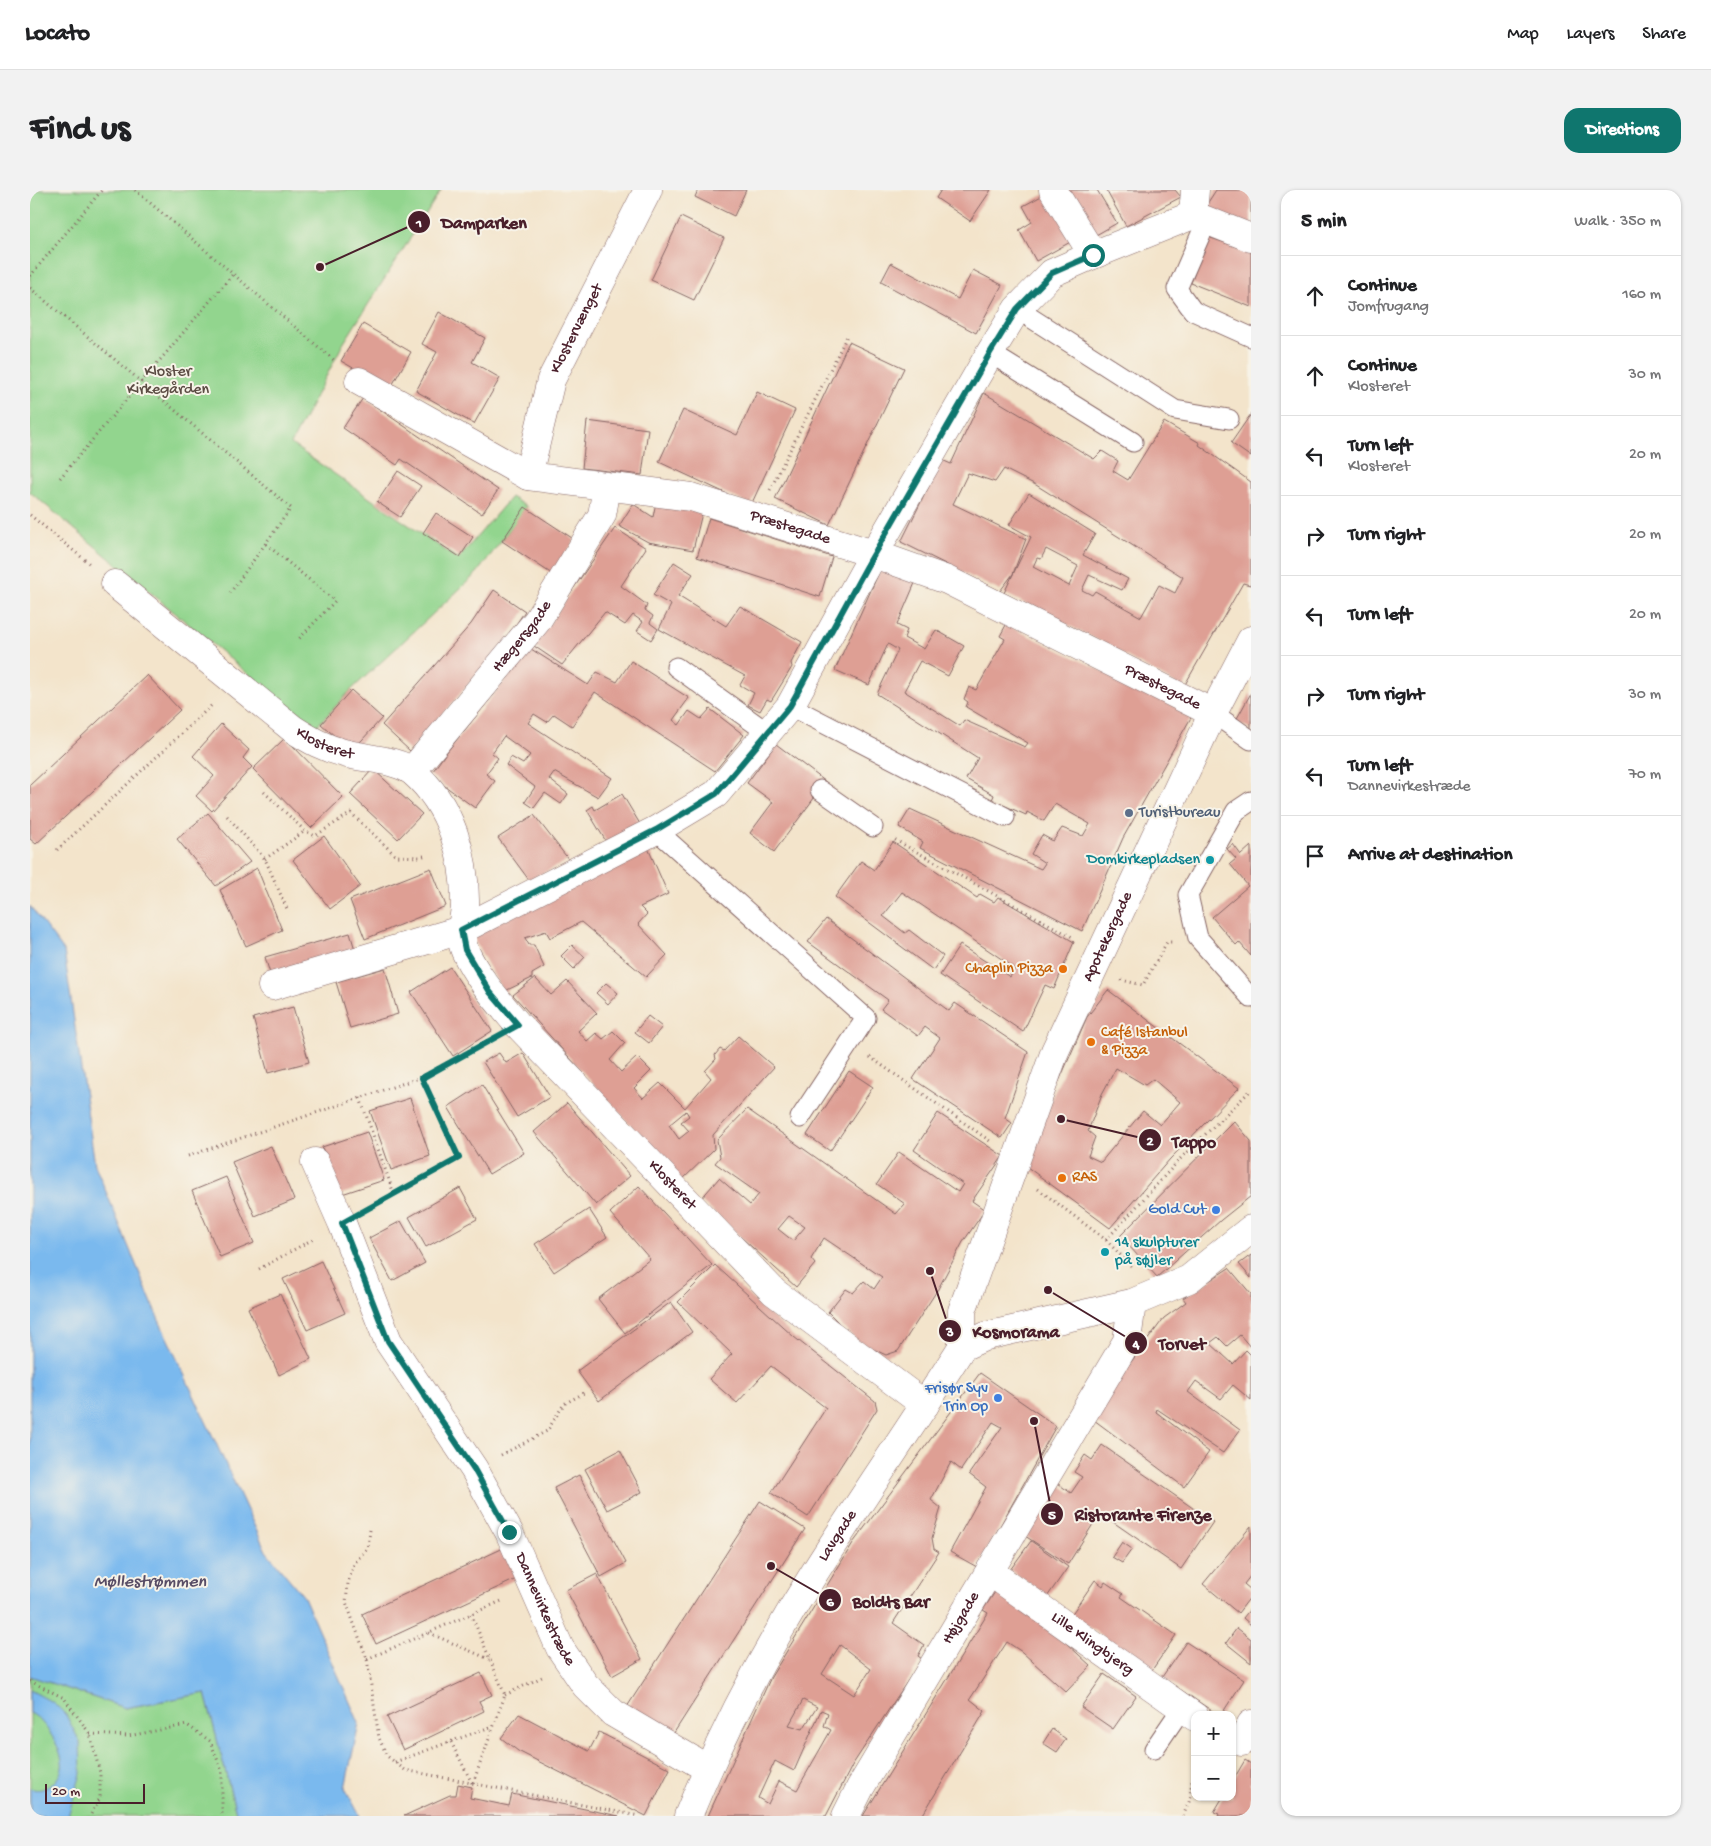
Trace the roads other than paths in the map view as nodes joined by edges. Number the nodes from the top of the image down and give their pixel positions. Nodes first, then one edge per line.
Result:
1 (648, 190) edge
2 (1054, 190) edge
3 (1199, 208) edge
4 (1251, 238) edge
5 (1093, 255) junction
6 (1017, 309) junction
7 (1251, 337) edge
8 (990, 353) junction
9 (359, 381) road end
10 (1229, 419) dead end
11 (1133, 442) dead end
12 (528, 476) junction
13 (607, 487) junction
14 (874, 554) junction
15 (114, 584) road end
16 (1251, 640) edge
17 (676, 667) dead end
18 (790, 706) junction
19 (1212, 713) junction
20 (1251, 740) edge
21 (764, 744) junction
22 (412, 771) junction
23 (820, 790) dead end
24 (1251, 801) edge
25 (1005, 818) dead end
26 (873, 827) road end
27 (656, 830) junction
28 (461, 930) junction
29 (272, 986) dead end
30 (1251, 998) edge
31 (800, 1118) dead end
32 (315, 1162) dead end
33 (1251, 1229) edge
34 (1142, 1299) junction
35 (962, 1347) junction
36 (925, 1406) junction
37 (990, 1572) junction
38 (1188, 1712) edge
39 (1154, 1749) dead end
40 (708, 1769) junction
41 (688, 1816) edge
42 (846, 1816) edge

1 - 12 street, Klostervænget
2 - 5 street
3 - 4 street
3 - 5 street
3 - 7 lane
5 - 6 street
6 - 8 street
6 - 10 lane
8 - 11 lane
8 - 14 street
9 - 12 street, Præstegade
12 - 13 street, Præstegade
13 - 14 street, Præstegade
13 - 22 street, Hægersgade
14 - 18 street
14 - 19 street, Præstegade
15 - 22 street, Klosteret
16 - 19 street, Apotekergade
17 - 21 lane
18 - 21 street
18 - 25 lane
19 - 20 lane
19 - 35 street, Apotekergade
21 - 27 street
22 - 28 street, Klosteret
23 - 26 lane
24 - 30 lane
27 - 28 street
27 - 31 lane
28 - 29 street
28 - 36 street, Klosteret
32 - 40 street, Dannevirkestræde
33 - 34 street
34 - 35 street
34 - 37 street, Højgade
35 - 36 street, Lavgade
36 - 40 street, Lavgade
37 - 38 street, Lille Klingbjerg
37 - 42 street, Højgade
38 - 39 lane
40 - 41 street, Lavgade

